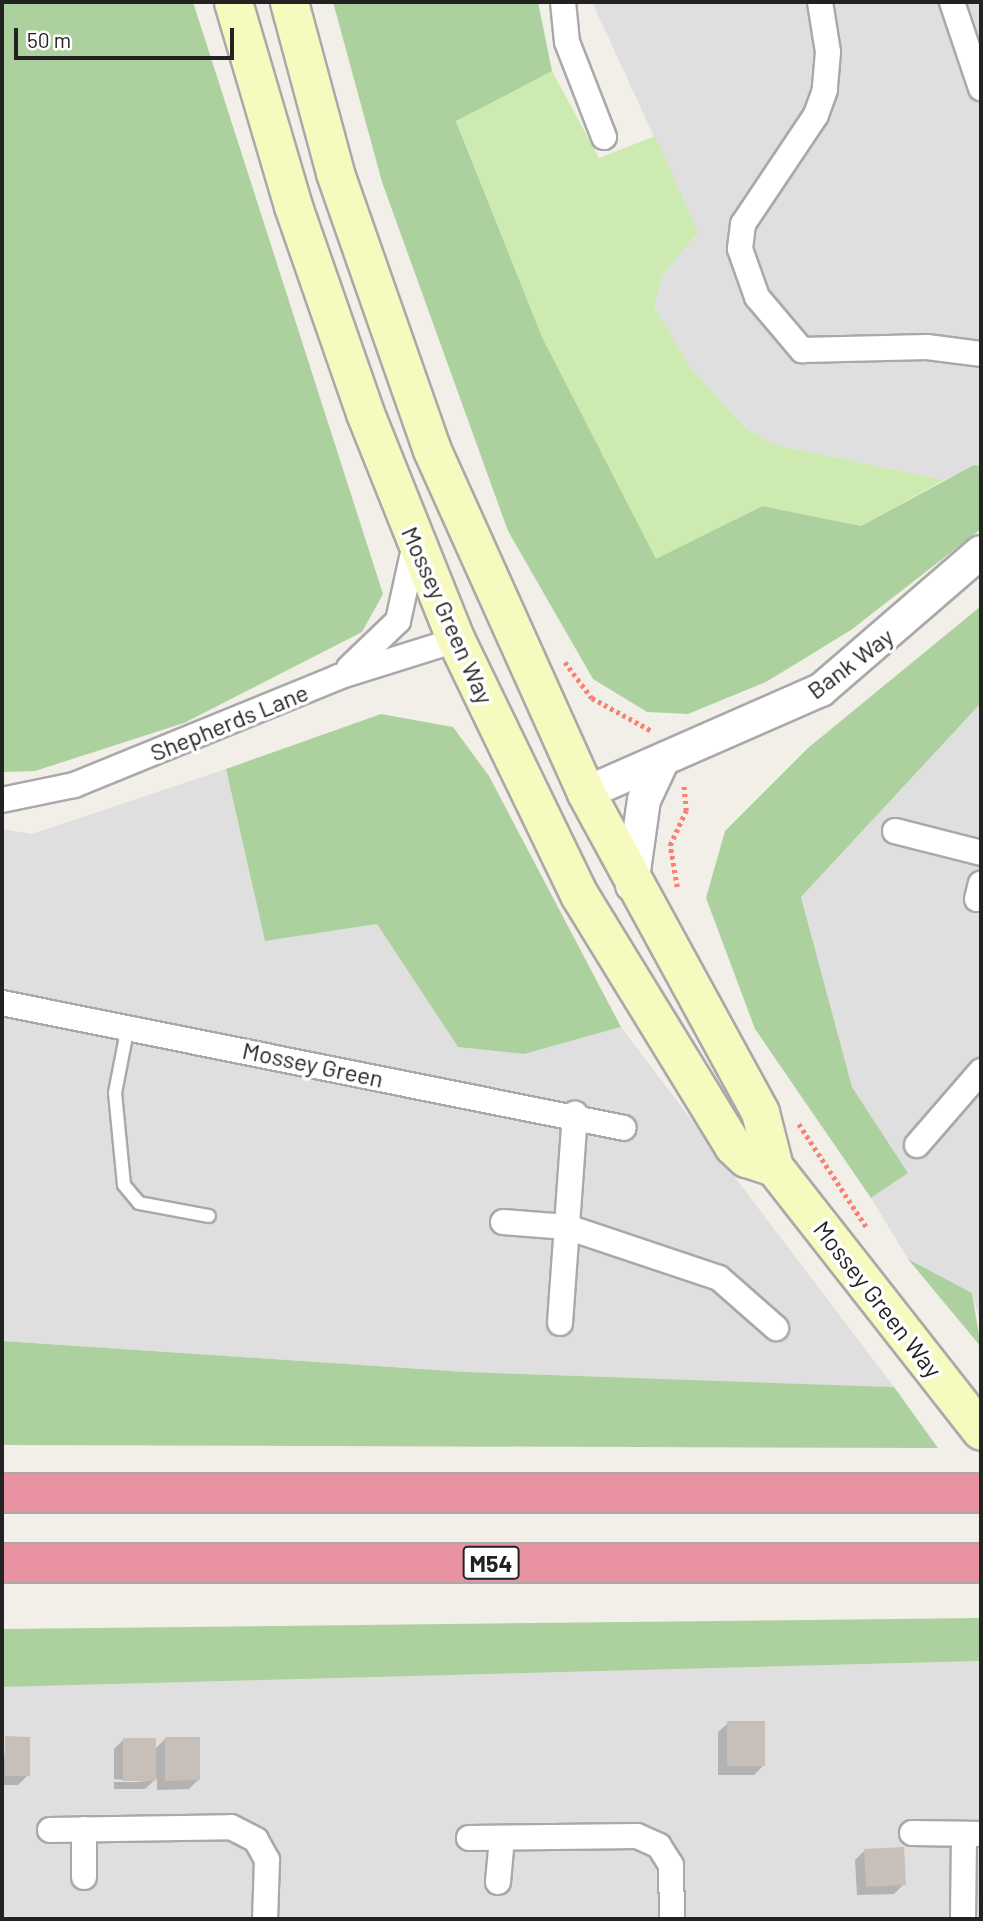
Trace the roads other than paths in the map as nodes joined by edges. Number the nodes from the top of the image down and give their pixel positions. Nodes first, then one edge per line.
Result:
1 (233, 2) edge
2 (289, 2) edge
3 (563, 2) edge
4 (820, 2) edge
5 (952, 2) edge
6 (981, 88) edge
7 (604, 137) dead end
8 (335, 173) junction
9 (981, 354) edge
10 (415, 544) junction
11 (981, 552) edge
12 (456, 640) junction
13 (338, 677) junction
14 (667, 761) junction
15 (586, 793) junction
16 (2, 800) edge
17 (895, 831) dead end
18 (981, 853) edge
19 (632, 887) junction
20 (2, 1003) edge
21 (128, 1026) junction
22 (981, 1071) edge
23 (575, 1114) junction
24 (717, 1122) junction
25 (624, 1128) dead end
26 (917, 1145) dead end
27 (774, 1167) junction
28 (209, 1216) dead end
29 (503, 1222) dead end
30 (567, 1227) junction
31 (560, 1323) dead end
32 (776, 1328) dead end
33 (981, 1431) edge
34 (2, 1493) edge
35 (981, 1493) edge
36 (2, 1563) edge
37 (981, 1563) edge
38 (50, 1829) dead end
39 (84, 1829) junction
40 (912, 1833) dead end
41 (973, 1834) edge
42 (469, 1838) dead end
43 (502, 1838) junction
44 (84, 1877) dead end
45 (498, 1882) dead end
46 (265, 1919) edge
47 (672, 1919) edge
48 (963, 1919) edge

1 - 10 main road, Mossey Green Way
2 - 8 main road, Mossey Green Way
3 - 7 street
4 - 9 street
5 - 6 street
8 - 12 main road
8 - 15 main road, Mossey Green Way
10 - 12 main road, Mossey Green Way
10 - 13 street
11 - 14 street, Bank Way
12 - 13 street, Shepherds Lane
12 - 24 main road, Mossey Green Way
13 - 16 street, Shepherds Lane
14 - 15 street, Bank Way
14 - 19 street
15 - 19 main road, Mossey Green Way
15 - 24 main road
17 - 18 street
19 - 27 main road, Mossey Green Way
20 - 21 street, Mossey Green
21 - 23 street, Mossey Green
21 - 28 lane
22 - 26 street
23 - 25 street, Mossey Green
23 - 30 street
24 - 27 main road, Mossey Green Way
27 - 33 main road, Mossey Green Way
29 - 30 street
30 - 31 street
30 - 32 street
34 - 35 highway
36 - 37 highway, M54
38 - 39 street
39 - 44 street
39 - 46 street
40 - 41 street
41 - 48 street
42 - 43 street
43 - 45 street
43 - 47 street

